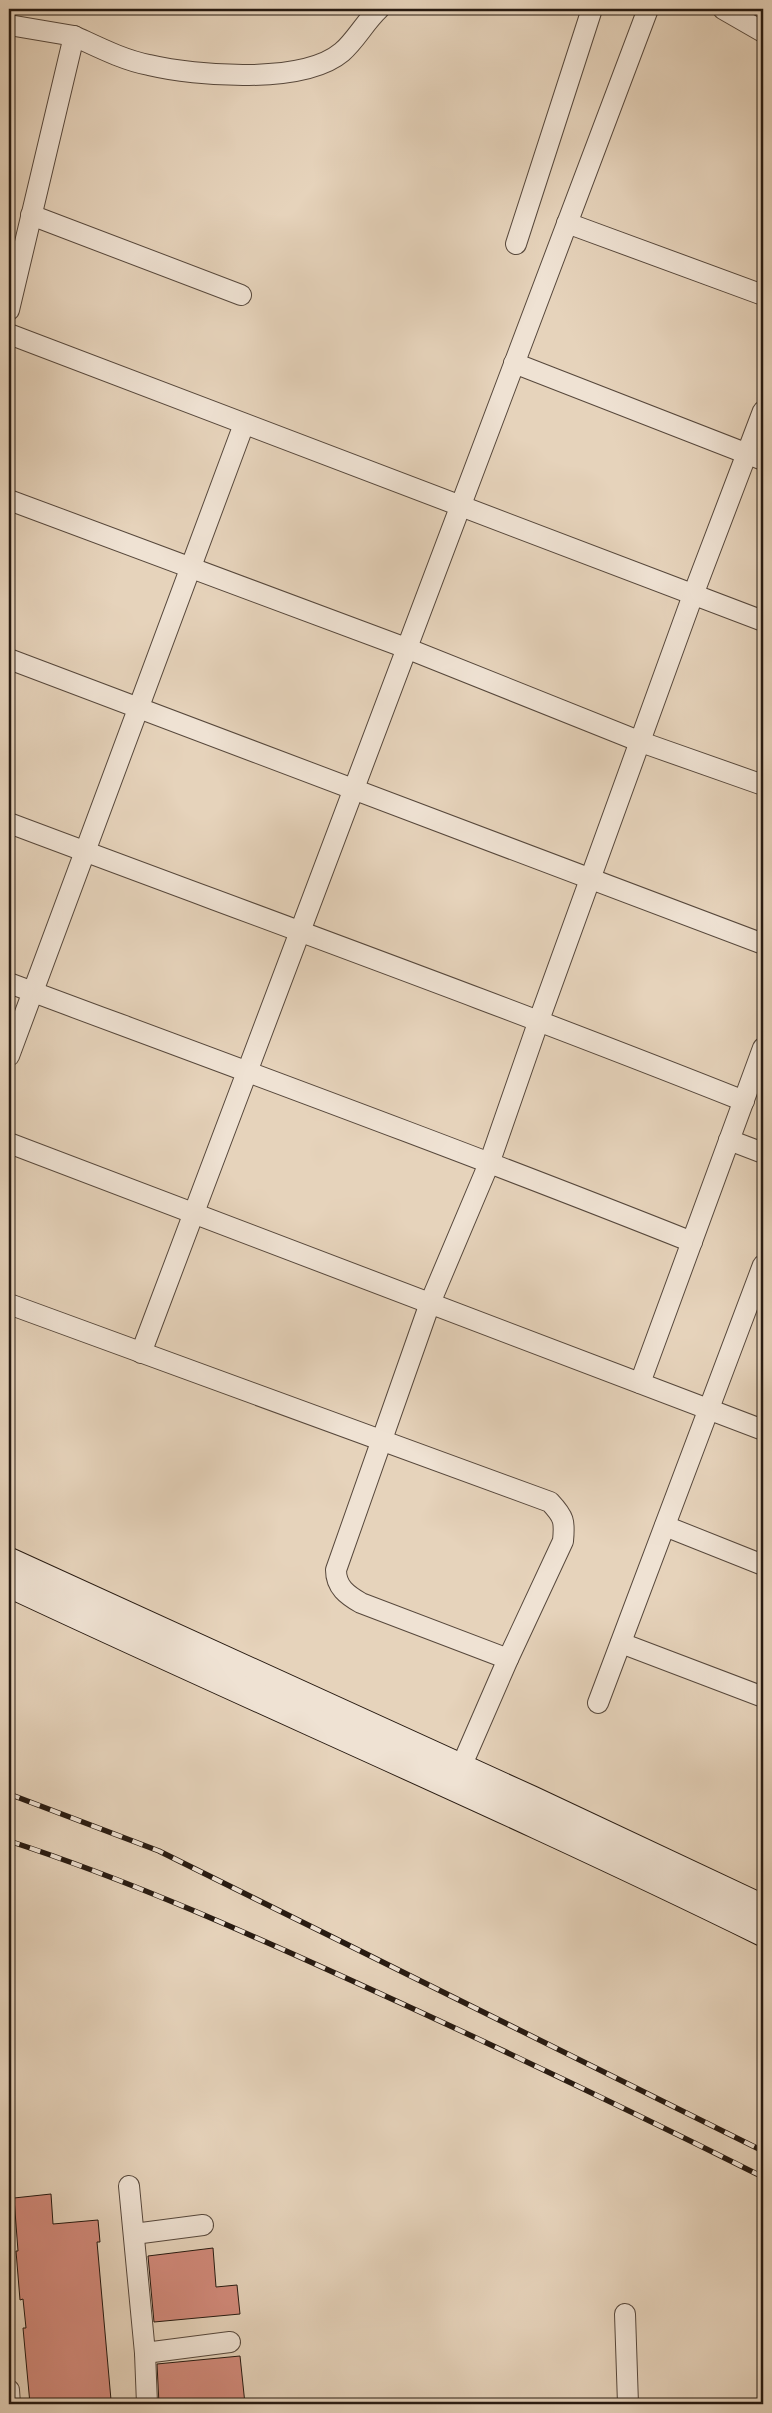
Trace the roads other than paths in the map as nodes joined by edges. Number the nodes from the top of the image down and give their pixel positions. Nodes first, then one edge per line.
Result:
1 (379, 9) edge
2 (592, 9) edge
3 (648, 9) edge
4 (722, 9) edge
5 (9, 25) edge
6 (763, 32) edge
7 (74, 36) junction
8 (31, 215) junction
9 (567, 223) junction
10 (516, 244) dead end
11 (241, 295) dead end
12 (763, 295) edge
13 (9, 310) edge
14 (9, 334) edge
15 (514, 363) junction
16 (763, 411) edge
17 (244, 424) junction
18 (754, 457) edge
19 (9, 500) edge
20 (460, 506) junction
21 (190, 568) junction
22 (693, 595) junction
23 (763, 621) edge
24 (406, 648) junction
25 (9, 659) edge
26 (138, 709) junction
27 (641, 742) junction
28 (763, 785) edge
29 (353, 790) junction
30 (9, 823) edge
31 (85, 852) junction
32 (591, 877) junction
33 (299, 933) junction
34 (763, 944) edge
35 (9, 982) edge
36 (33, 992) junction
37 (539, 1020) junction
38 (763, 1048) edge
39 (9, 1056) edge
40 (246, 1073) junction
41 (744, 1101) junction
42 (729, 1140) junction
43 (9, 1144) edge
44 (763, 1153) edge
45 (490, 1161) junction
46 (194, 1213) junction
47 (692, 1242) junction
48 (763, 1265) edge
49 (759, 1290) edge
50 (430, 1303) junction
51 (9, 1304) edge
52 (141, 1354) junction
53 (640, 1383) junction
54 (709, 1409) junction
55 (763, 1430) edge
56 (382, 1440) junction
57 (664, 1526) junction
58 (9, 1562) edge
59 (763, 1565) edge
60 (9, 1583) edge
61 (621, 1643) junction
62 (508, 1659) junction
63 (763, 1697) edge
64 (598, 1703) dead end
65 (461, 1767) junction
66 (763, 1925) edge
67 (129, 2186) dead end
68 (203, 2225) dead end
69 (134, 2234) junction
70 (625, 2314) dead end
71 (230, 2342) dead end
72 (145, 2353) junction
73 (9, 2390) edge
74 (10, 2404) edge
75 (147, 2404) edge
76 (628, 2404) edge

1 - 7 street
2 - 10 street
3 - 9 street
4 - 6 street
5 - 7 street
7 - 8 street
8 - 11 street
8 - 13 street
9 - 12 street
9 - 15 street
14 - 17 street
15 - 18 street
15 - 20 street
16 - 18 street
17 - 20 street
17 - 21 street
18 - 22 street
19 - 21 street
20 - 22 street
20 - 24 street
21 - 24 street
21 - 26 street
22 - 23 street
22 - 27 street
24 - 27 street
24 - 29 street
25 - 26 street
26 - 29 street
26 - 31 street
27 - 28 street
27 - 32 street
29 - 32 street
29 - 33 street
30 - 31 street
31 - 33 street
31 - 36 street
32 - 34 street
32 - 37 street
33 - 37 street
33 - 40 street
35 - 36 street
36 - 39 street
36 - 40 street
37 - 41 street
37 - 45 street
38 - 41 street
40 - 45 street
40 - 46 street
41 - 42 street
42 - 44 street
42 - 47 street
43 - 46 street
45 - 47 street
45 - 50 street
46 - 50 street
46 - 52 street
47 - 53 street
48 - 49 street
49 - 54 street
50 - 53 street
50 - 56 street
51 - 52 street
52 - 56 street
53 - 54 street
54 - 55 street
54 - 57 street
56 - 62 street
56 - 62 street
57 - 59 street
57 - 61 street
58 - 65 street
60 - 66 street
61 - 63 street
61 - 64 street
62 - 65 street
65 - 66 street
67 - 69 street
68 - 69 street
69 - 72 street
70 - 76 street
71 - 72 street
72 - 75 street
73 - 74 street

